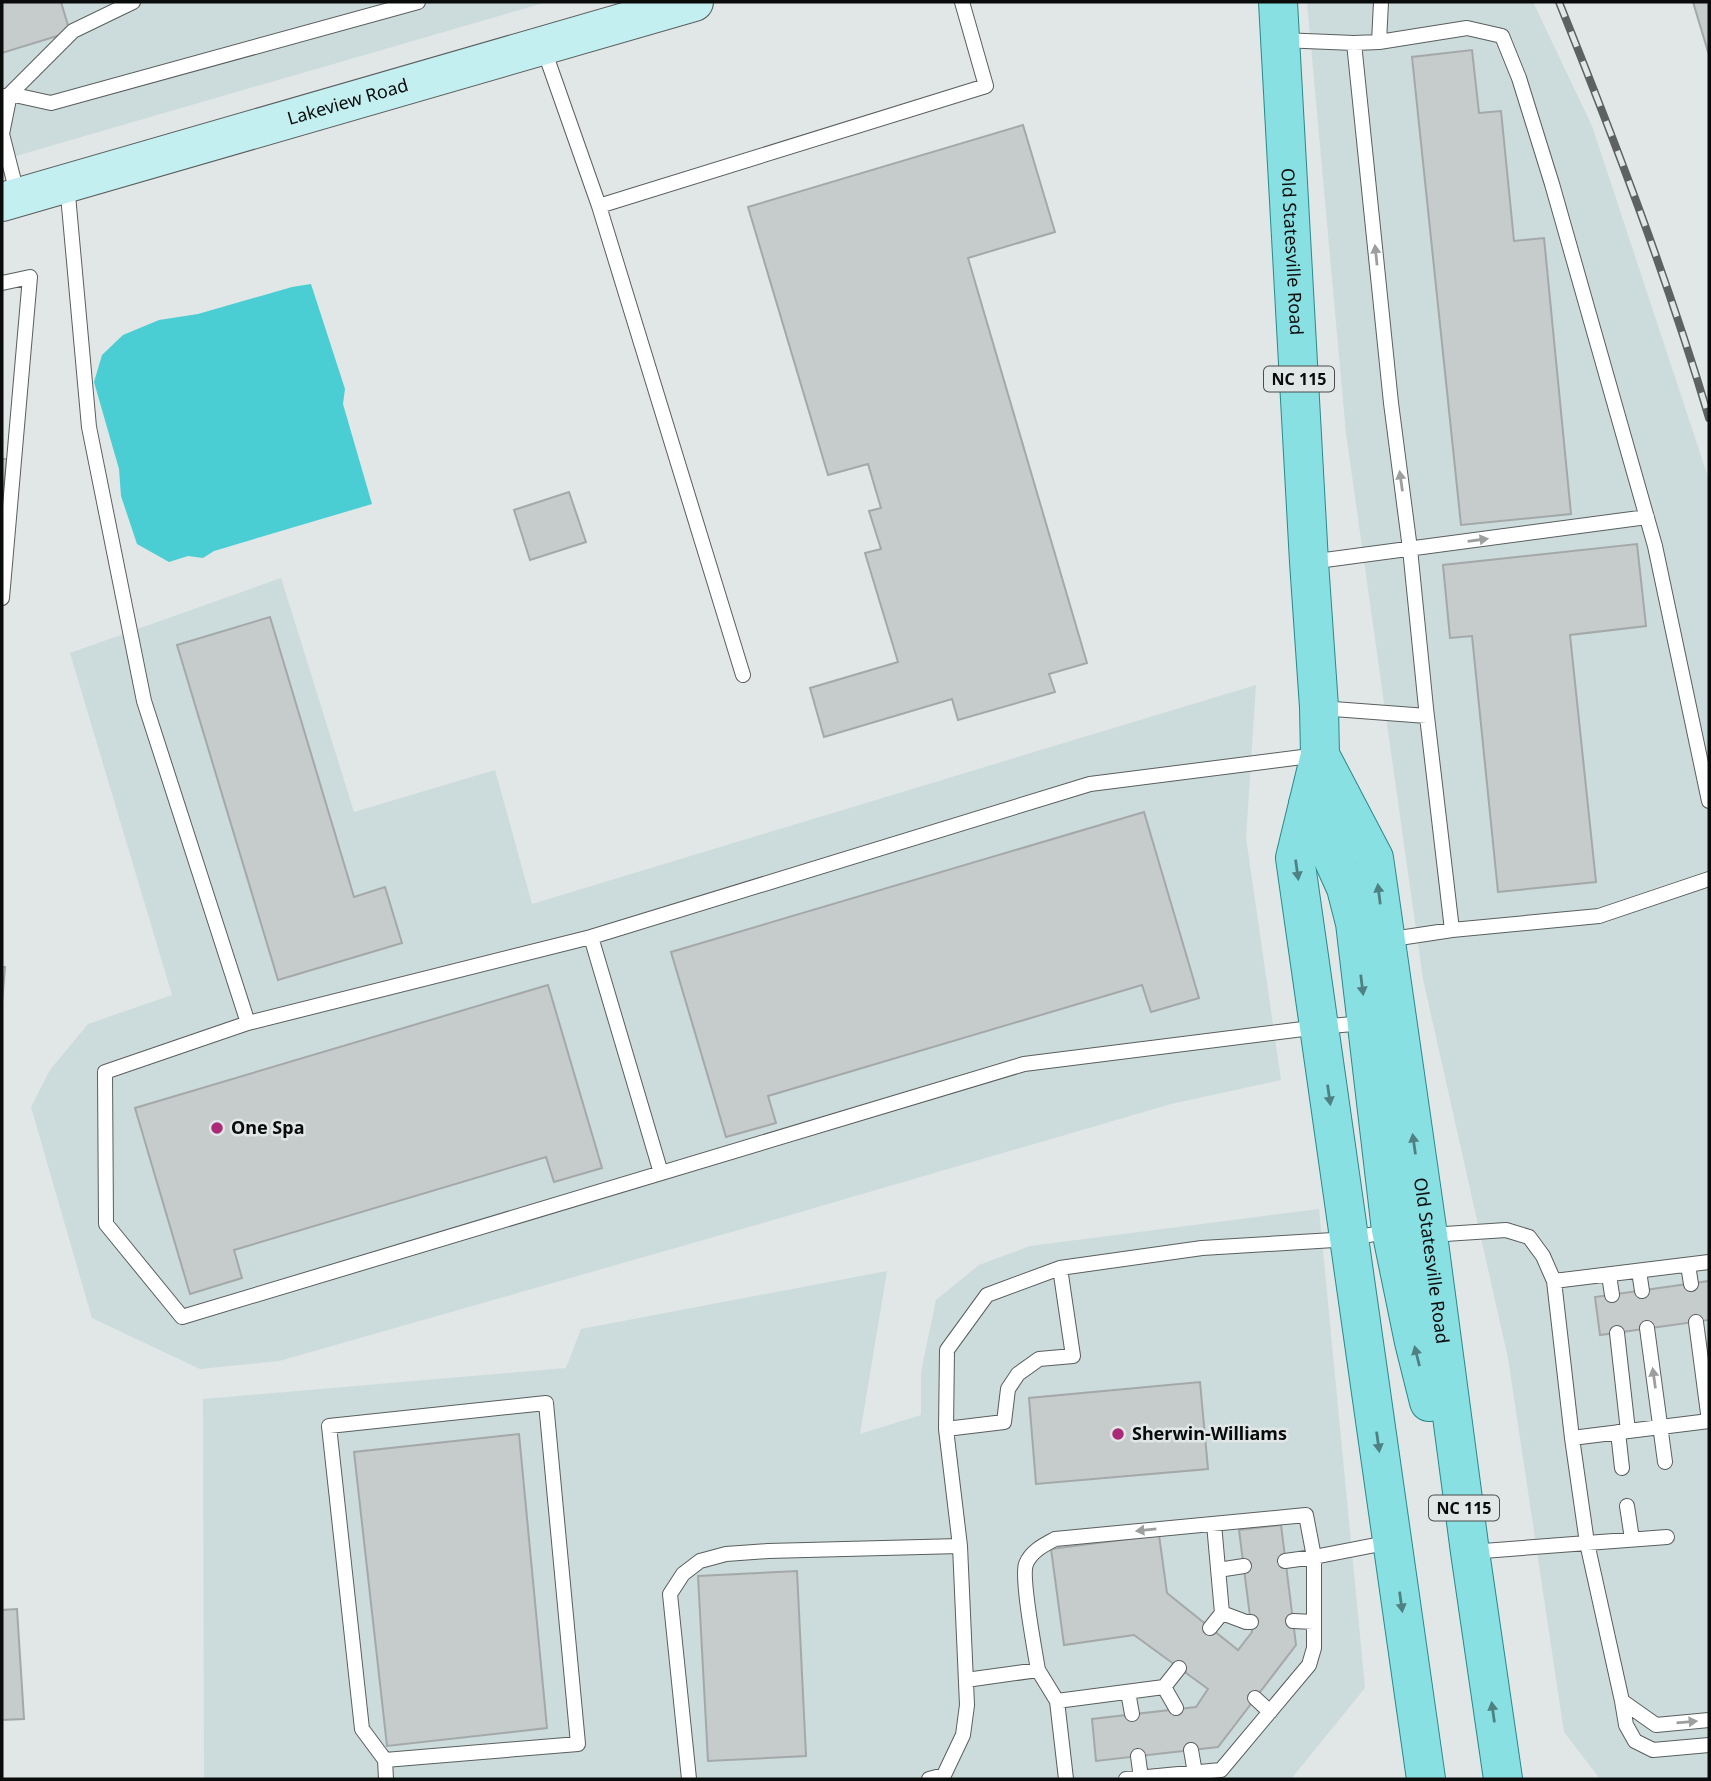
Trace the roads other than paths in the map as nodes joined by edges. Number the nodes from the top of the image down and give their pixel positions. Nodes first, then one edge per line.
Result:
1 (133, 2) edge
2 (418, 2) edge
3 (694, 2) edge
4 (961, 2) edge
5 (1278, 2) edge
6 (1381, 2) edge
7 (1280, 40) junction
8 (1380, 42) junction
9 (1354, 43) junction
10 (542, 46) junction
11 (6, 96) edge
12 (66, 183) junction
13 (10, 199) edge
14 (599, 206) junction
15 (2, 283) edge
16 (1647, 517) junction
17 (1410, 549) junction
18 (1309, 562) junction
19 (2, 598) edge
20 (743, 675) dead end
21 (1319, 708) junction
22 (1427, 716) junction
23 (1320, 755) junction
24 (1709, 801) edge
25 (1308, 804) junction
26 (1709, 880) edge
27 (1452, 930) junction
28 (592, 937) junction
29 (1385, 940) junction
30 (248, 1023) junction
31 (1367, 1023) junction
32 (1319, 1027) junction
33 (661, 1173) junction
34 (1409, 1233) junction
35 (1350, 1239) junction
36 (1709, 1262) edge
37 (1688, 1265) junction
38 (1060, 1268) junction
39 (1639, 1271) junction
40 (1609, 1275) junction
41 (1554, 1281) junction
42 (1691, 1284) dead end
43 (1642, 1291) dead end
44 (1612, 1295) dead end
45 (1696, 1322) dead end
46 (1647, 1328) dead end
47 (1617, 1332) dead end
48 (1709, 1421) edge
49 (1661, 1427) junction
50 (946, 1429) junction
51 (1623, 1432) junction
52 (1572, 1438) junction
53 (1665, 1462) dead end
54 (1622, 1468) dead end
55 (1627, 1506) dead end
56 (1214, 1524) junction
57 (1667, 1537) dead end
58 (1632, 1539) junction
59 (1392, 1541) junction
60 (1587, 1543) junction
61 (960, 1546) junction
62 (1469, 1552) junction
63 (1314, 1557) junction
64 (1285, 1561) dead end
65 (1244, 1566) dead end
66 (1218, 1570) junction
67 (1222, 1613) junction
68 (1293, 1621) dead end
69 (1251, 1622) dead end
70 (1314, 1622) junction
71 (1210, 1628) dead end
72 (1179, 1668) dead end
73 (1038, 1670) junction
74 (966, 1680) junction
75 (1164, 1687) junction
76 (1128, 1692) junction
77 (1255, 1698) dead end
78 (1057, 1701) junction
79 (1622, 1701) junction
80 (1176, 1709) dead end
81 (1270, 1712) junction
82 (1132, 1714) dead end
83 (1709, 1720) edge
84 (1709, 1745) edge
85 (1191, 1750) dead end
86 (1138, 1756) dead end
87 (386, 1760) junction
88 (1195, 1773) junction
89 (1141, 1778) edge
90 (386, 1779) edge
91 (689, 1779) edge
92 (929, 1779) edge
93 (1066, 1779) edge
94 (1126, 1779) edge
95 (1426, 1779) edge
96 (1503, 1779) edge

1 - 11 lane
2 - 11 lane
3 - 10 main road, Lakeview Road
4 - 14 lane
5 - 7 main road, Old Statesville Road / NC 115
6 - 8 lane
7 - 9 lane
7 - 18 main road, Old Statesville Road / NC 115
8 - 9 lane
8 - 16 lane
17 -> 9 lane
10 - 12 main road, Lakeview Road
10 - 14 lane
11 - 13 lane
12 - 13 main road, Lakeview Road
12 - 30 lane
14 - 20 lane
15 - 19 lane
17 -> 16 lane
16 - 24 lane
17 - 18 lane
17 - 22 lane
18 - 21 main road, Old Statesville Road / NC 115
21 - 22 lane
21 - 23 main road, Old Statesville Road / NC 115
22 - 27 lane
23 - 25 main road, Old Statesville Road / NC 115
23 - 28 lane
29 -> 23 main road, Old Statesville Road / NC 115
25 -> 31 main road
25 -> 32 main road, Old Statesville Road / NC 115
26 - 27 lane
27 - 29 lane
28 - 30 lane
28 - 33 lane
34 -> 29 main road, Old Statesville Road / NC 115
30 - 33 lane
31 - 32 lane
31 - 34 main road
32 - 33 lane
32 -> 35 main road, Old Statesville Road / NC 115
34 - 35 lane
34 - 41 lane
62 -> 34 main road, Old Statesville Road / NC 115
35 - 38 lane
35 -> 59 main road, Old Statesville Road / NC 115
36 - 37 lane
37 - 39 lane
37 - 42 lane
38 - 50 lane
38 - 50 lane
39 - 40 lane
39 - 43 lane
40 - 41 lane
40 - 44 lane
41 - 52 lane
45 - 48 lane
49 -> 46 lane
47 - 51 lane
48 - 49 lane
49 - 51 lane
49 - 53 lane
50 - 61 lane
51 - 52 lane
51 - 54 lane
52 - 60 lane
55 - 58 lane
56 - 63 lane
56 - 66 lane
56 -> 73 lane
57 - 58 lane
58 - 60 lane
59 - 63 lane
59 -> 95 main road, Old Statesville Road / NC 115
60 - 62 lane
60 - 79 lane
61 - 74 lane
61 - 91 lane
96 -> 62 main road, Old Statesville Road / NC 115
63 - 64 lane
63 - 70 lane
65 - 66 lane
66 - 67 lane
67 - 69 lane
67 - 71 lane
68 - 70 lane
70 - 81 lane
72 - 75 lane
73 - 74 lane
73 - 78 lane
74 - 92 lane
75 - 76 lane
75 - 80 lane
76 - 78 lane
76 - 82 lane
77 - 81 lane
78 - 93 lane
79 -> 83 lane
79 - 84 lane
81 - 88 lane
85 - 88 lane
86 - 89 lane
87 - 87 lane
87 - 90 lane
88 - 89 lane
89 - 94 lane

